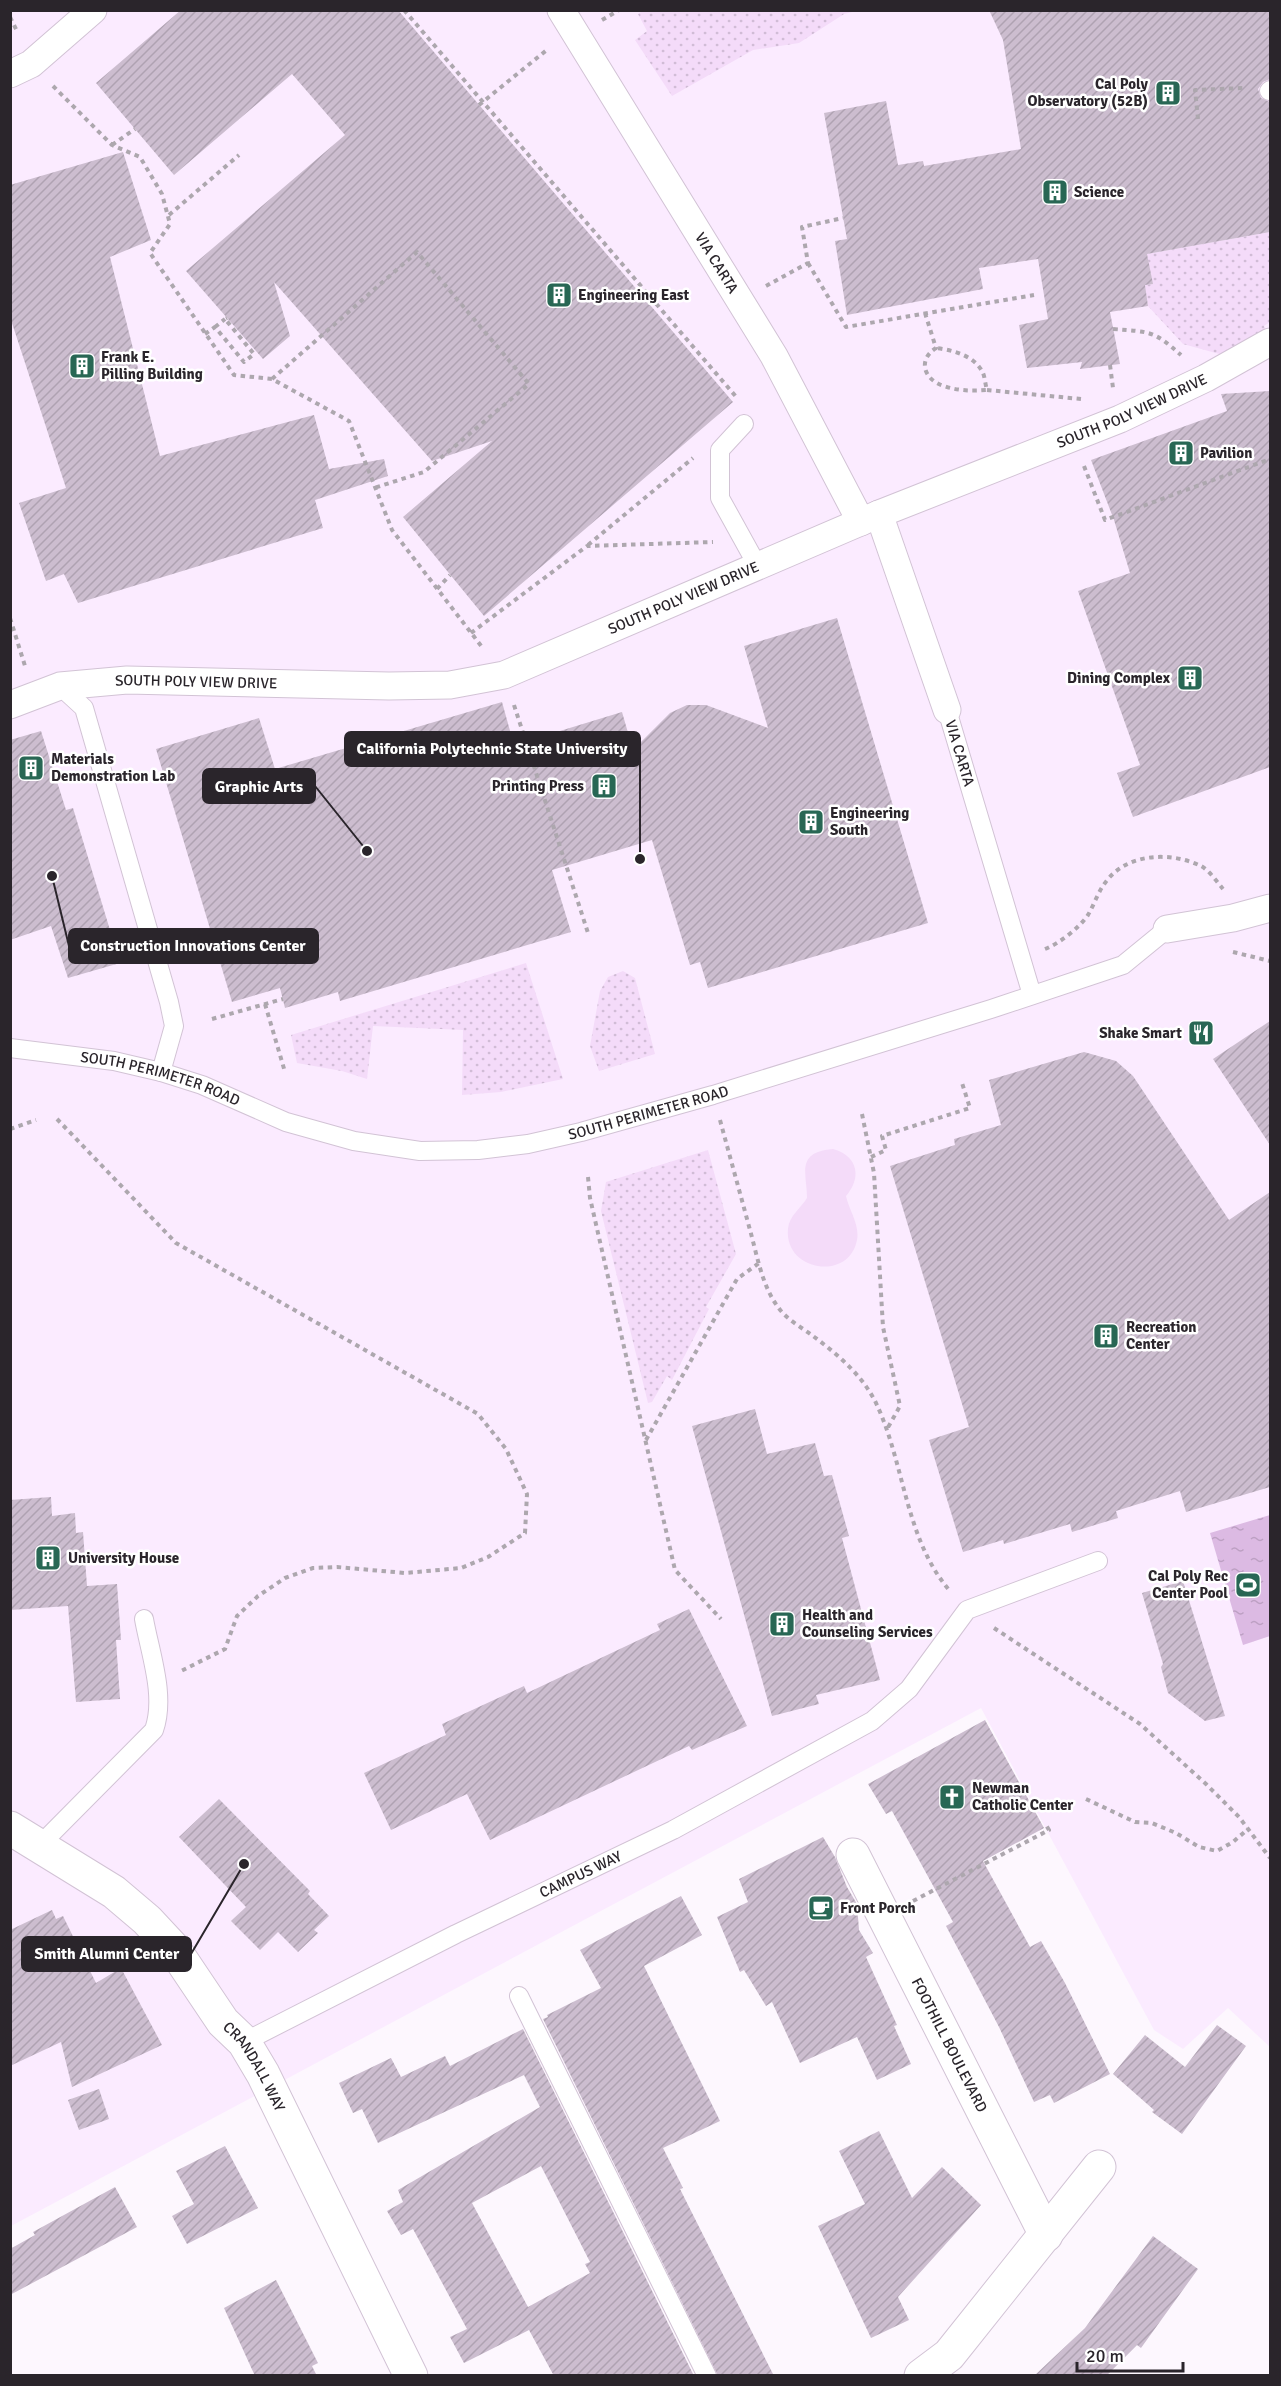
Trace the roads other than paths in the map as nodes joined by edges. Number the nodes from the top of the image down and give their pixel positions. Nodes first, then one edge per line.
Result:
1 (93, 10) edge
2 (561, 10) edge
3 (21, 69) edge
4 (1270, 342) edge
5 (744, 424) road end
6 (870, 518) junction
7 (757, 565) junction
8 (60, 686) junction
9 (10, 705) edge
10 (947, 710) joint
11 (1270, 908) edge
12 (1167, 929) joint
13 (1032, 995) junction
14 (10, 1048) edge
15 (161, 1071) junction
16 (1098, 1561) dead end
17 (144, 1618) dead end
18 (10, 1828) edge
19 (40, 1845) junction
20 (853, 1855) dead end
21 (519, 1996) dead end
22 (244, 2042) junction
23 (1099, 2167) dead end
24 (1046, 2235) junction
25 (411, 2376) edge
26 (707, 2376) edge
27 (921, 2376) edge

1 - 3 street
2 - 6 street, VIA CARTA
4 - 6 street, SOUTH POLY VIEW DRIVE
5 - 7 lane
6 - 7 street, SOUTH POLY VIEW DRIVE
6 - 10 street, VIA CARTA
7 - 8 street, SOUTH POLY VIEW DRIVE
8 - 9 street, SOUTH POLY VIEW DRIVE
8 - 15 lane
10 - 13 lane, VIA CARTA
11 - 12 street, SOUTH PERIMETER ROAD
12 - 13 lane, SOUTH PERIMETER ROAD
13 - 15 lane, SOUTH PERIMETER ROAD
14 - 15 lane, SOUTH PERIMETER ROAD
16 - 22 lane, CAMPUS WAY
17 - 19 lane
18 - 19 street, CRANDALL WAY
19 - 22 street, CRANDALL WAY
20 - 24 street, FOOTHILL BOULEVARD
21 - 26 lane
22 - 25 street, CRANDALL WAY
23 - 24 street
24 - 27 street

